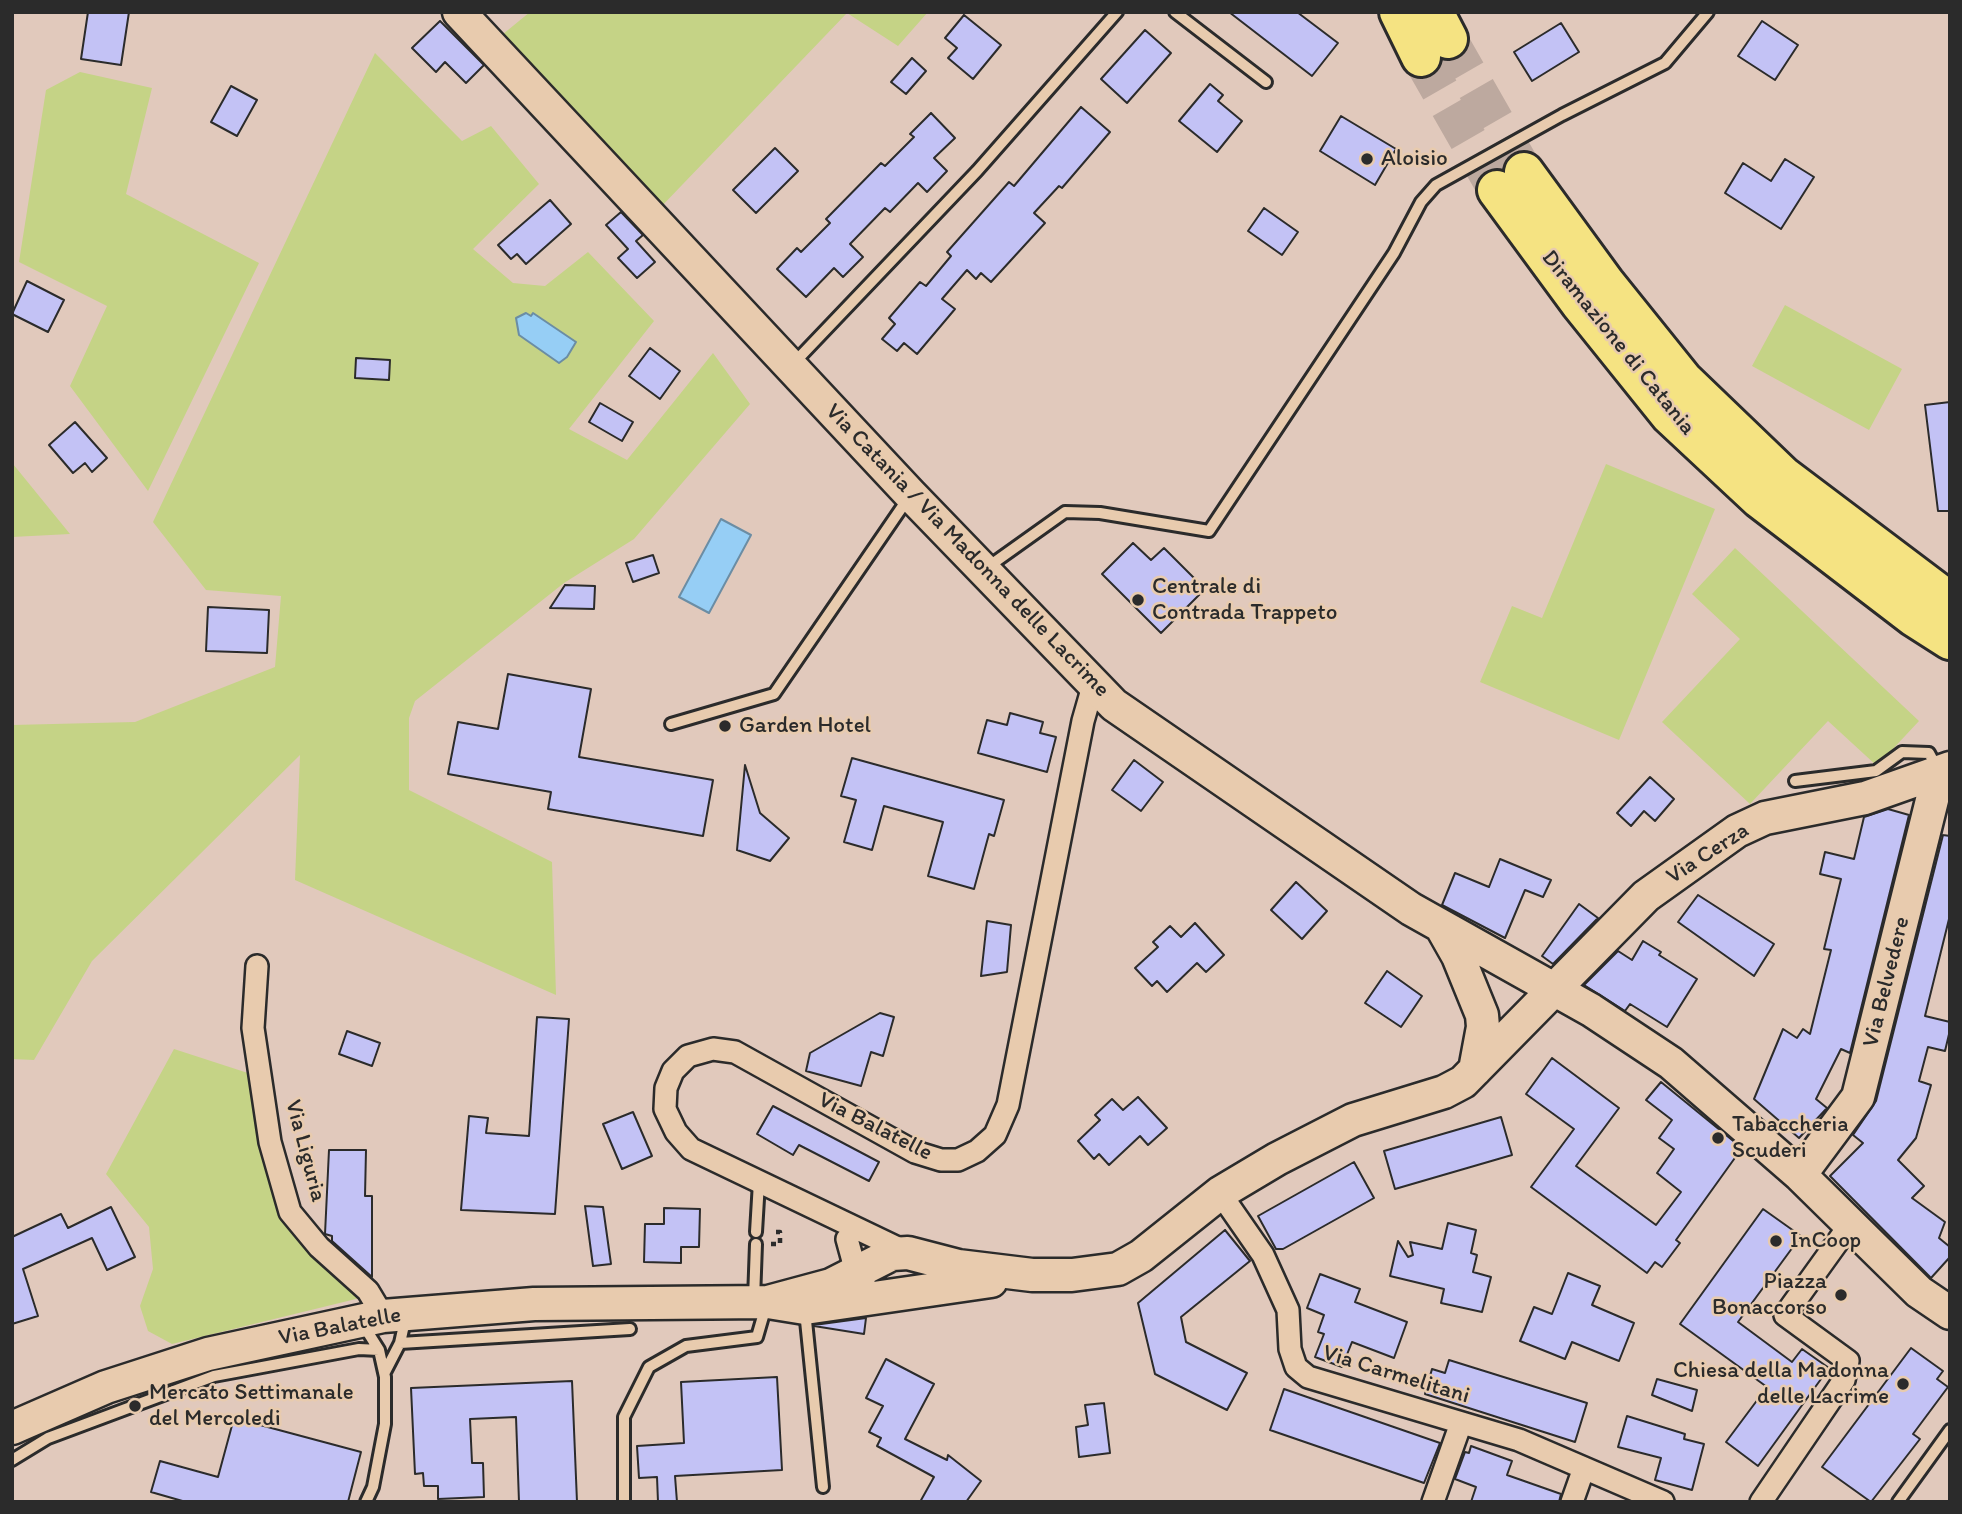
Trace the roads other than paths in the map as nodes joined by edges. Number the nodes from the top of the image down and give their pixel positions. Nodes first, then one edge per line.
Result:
1 (459, 12) edge
2 (1117, 12) edge
3 (1175, 12) edge
4 (1399, 12) edge
5 (1708, 12) edge
6 (1435, 36) tunnel mouth
7 (1266, 82) dead end
8 (791, 366) junction
9 (911, 494) junction
10 (985, 569) junction
11 (1950, 602) edge
12 (1950, 642) edge
13 (1093, 686) junction
14 (671, 724) dead end
15 (1946, 768) edge
16 (1795, 781) dead end
17 (1441, 926) junction
18 (257, 966) dead end
19 (1521, 969) junction
20 (1556, 990) junction
21 (1482, 1015) junction
22 (1504, 1040) junction
23 (1475, 1070) junction
24 (1800, 1175) junction
25 (759, 1182) junction
26 (1220, 1192) junction
27 (830, 1216) junction
28 (1849, 1226) junction
29 (756, 1232) dead end
30 (756, 1244) dead end
31 (908, 1253) junction
32 (1032, 1275) junction
33 (844, 1278) junction
34 (892, 1296) junction
35 (761, 1302) junction
36 (805, 1308) junction
37 (1950, 1313) edge
38 (602, 1317) junction
39 (387, 1323) junction
40 (630, 1329) dead end
41 (379, 1350) junction
42 (211, 1365) junction
43 (385, 1372) junction
44 (1461, 1423) junction
45 (32, 1428) edge
46 (1950, 1430) edge
47 (12, 1460) edge
48 (1584, 1468) junction
49 (823, 1487) dead end
50 (366, 1502) edge
51 (624, 1502) edge
52 (1433, 1502) edge
53 (1572, 1502) edge
54 (1663, 1502) edge
55 (1761, 1502) edge
56 (1898, 1502) edge

1 - 8 main road, Via Catania / Via Madonna delle Lacrime
2 - 8 lane
3 - 7 lane
4 - 6 highway
5 - 10 lane
8 - 9 main road, Via Catania / Via Madonna delle Lacrime
9 - 10 main road, Via Catania / Via Madonna delle Lacrime
9 - 14 lane
10 - 13 main road, Via Catania / Via Madonna delle Lacrime
11 - 12 highway, Diramazione di Catania
13 - 17 main road, Via Catania / Via Madonna delle Lacrime
13 - 25 street, Via Balatelle
15 - 16 lane
15 - 20 main road, Via Cerza
15 - 24 main road, Via Belvedere
17 - 19 main road, Via Catania / Via Madonna delle Lacrime
17 - 21 main road
18 - 39 street, Via Liguria
19 - 20 main road, Via Catania / Via Madonna delle Lacrime
19 - 21 main road
19 - 22 main road
20 - 22 main road, Via Cerza
20 - 24 main road, Via Catania / Via Madonna delle Lacrime
21 - 23 main road
22 - 23 main road, Via Cerza
23 - 26 main road, Via Cerza
24 - 28 main road, Via Catania / Via Madonna delle Lacrime
25 - 27 street, Via Balatelle
25 - 29 lane
26 - 32 main road, Via Cerza
26 - 44 street, Via Carmelitani
27 - 31 street, Via Balatelle
27 - 33 street
28 - 37 main road, Via Catania / Via Madonna delle Lacrime
28 - 55 street
30 - 35 lane
31 - 32 main road
31 - 33 main road
32 - 34 main road
33 - 34 street
33 - 35 main road
34 - 36 main road
35 - 36 main road
35 - 38 main road, Via Balatelle
35 - 51 lane
36 - 49 lane
38 - 39 main road, Via Balatelle
38 - 40 lane
39 - 41 lane
39 - 42 main road, Via Balatelle
39 - 43 lane
41 - 42 lane
41 - 43 lane
42 - 45 main road, Via Balatelle
43 - 50 lane
44 - 48 street, Via Carmelitani
44 - 52 street
45 - 47 lane
46 - 56 lane
48 - 53 street
48 - 54 street, Via Carmelitani

